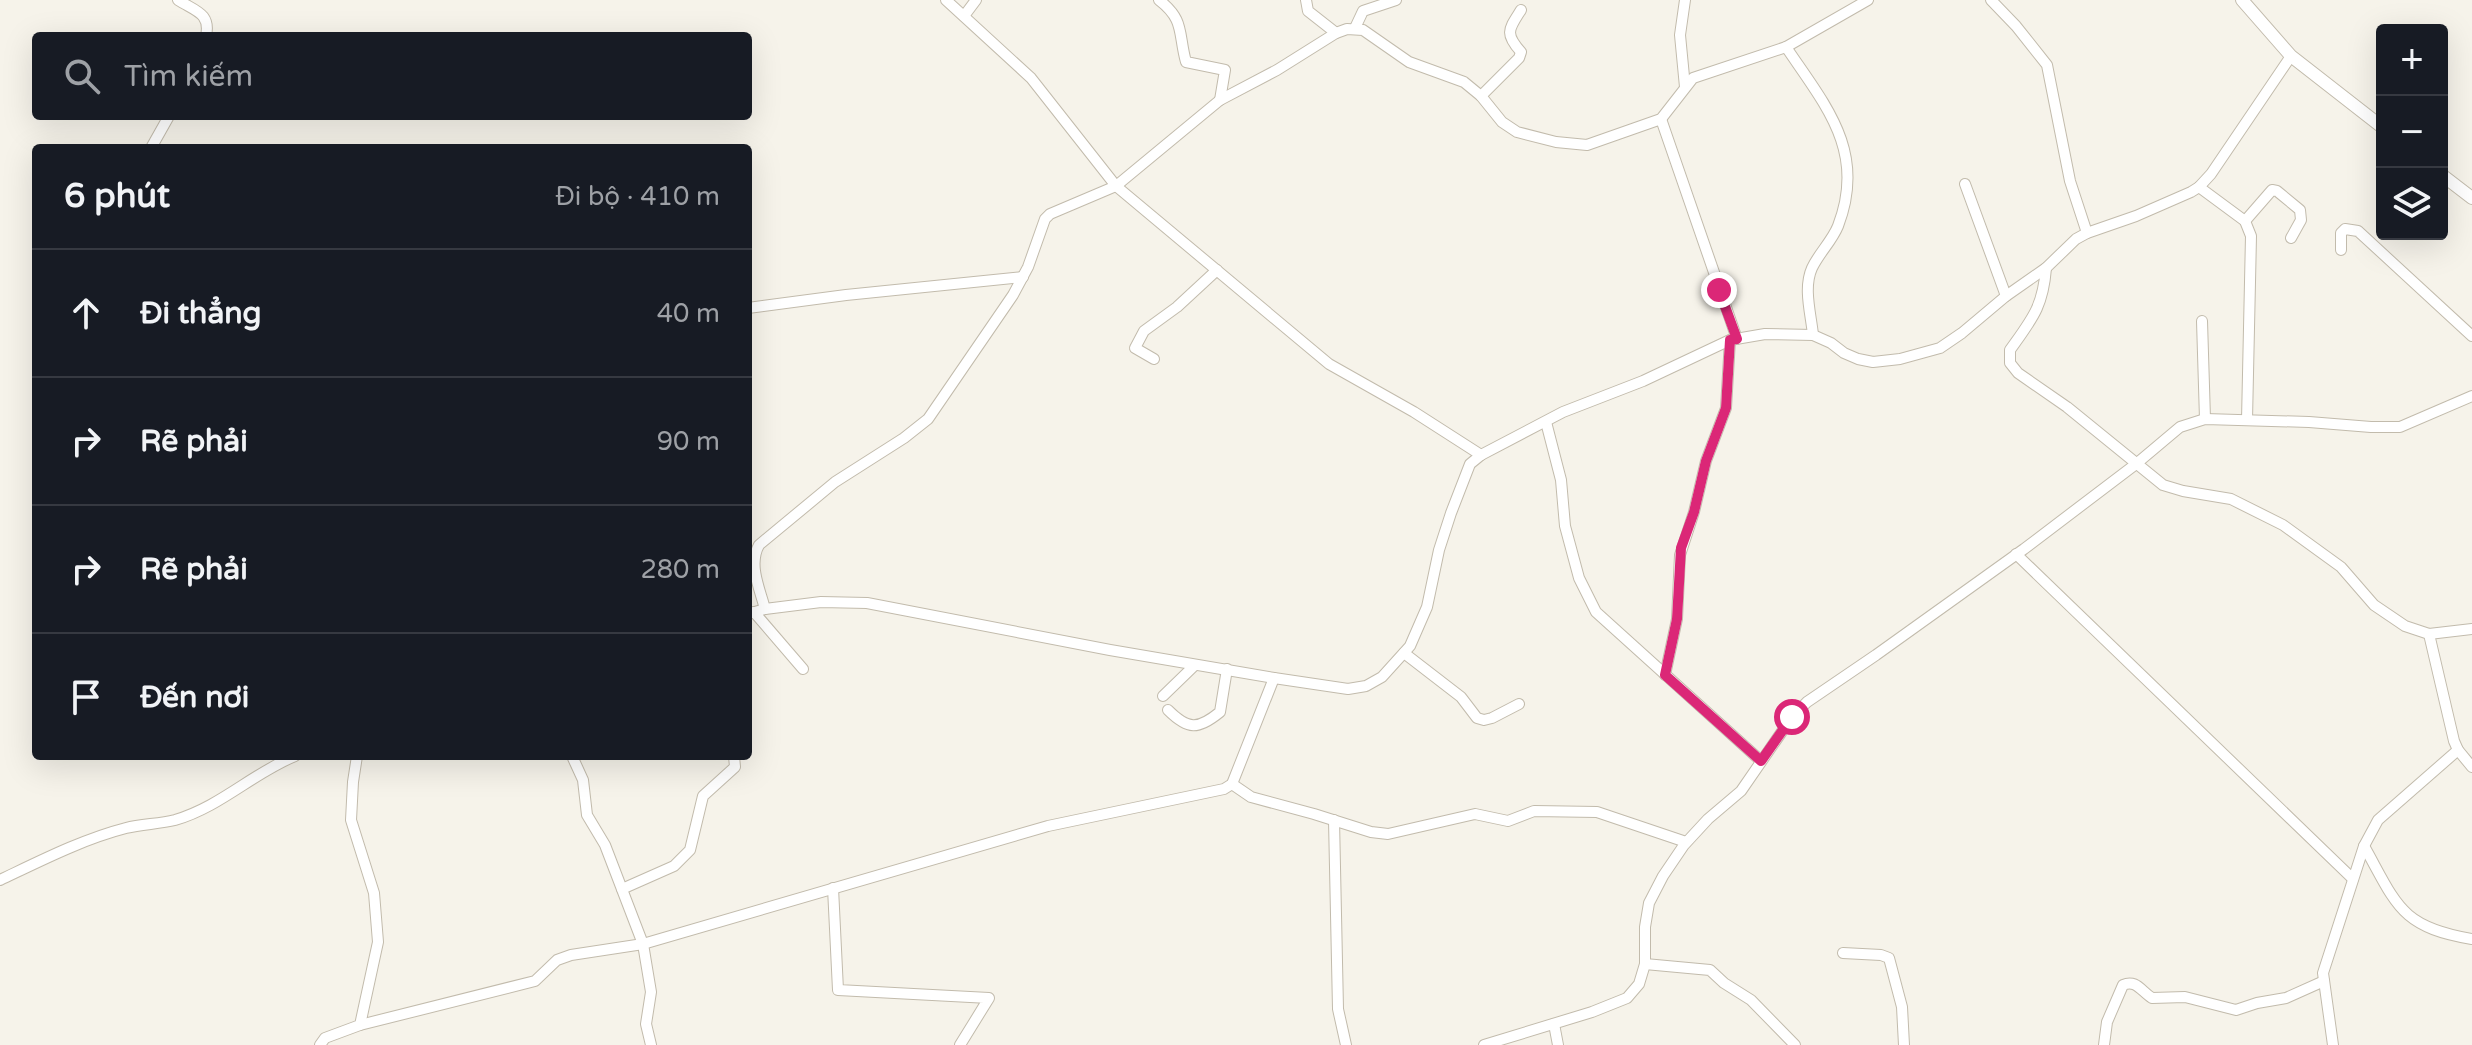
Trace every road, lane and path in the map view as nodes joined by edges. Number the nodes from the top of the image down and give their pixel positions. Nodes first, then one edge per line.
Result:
1 (178, 0) edge
2 (946, 0) edge
3 (976, 0) edge
4 (1159, 0) edge
5 (1306, 0) edge
6 (1396, 0) edge
7 (1685, 0) edge
8 (1868, 0) edge
9 (1991, 0) edge
10 (2242, 0) edge
11 (1521, 10) dead end
12 (964, 16) junction
13 (1355, 28) junction
14 (207, 32) edge
15 (1336, 33) junction
16 (1786, 47) junction
17 (2291, 56) junction
18 (1685, 87) junction
19 (1481, 96) junction
20 (1220, 100) junction
21 (1661, 119) junction
22 (167, 120) edge
23 (2376, 122) edge
24 (153, 144) edge
25 (2448, 180) edge
26 (1965, 184) dead end
27 (1116, 186) junction
28 (2199, 187) junction
29 (2472, 198) edge
30 (2245, 221) junction
31 (2087, 233) junction
32 (2291, 238) dead end
33 (2341, 250) dead end
34 (2046, 268) junction
35 (1217, 270) junction
36 (1023, 277) junction
37 (2006, 296) junction
38 (752, 307) edge
39 (2202, 321) dead end
40 (1813, 335) junction
41 (2472, 336) edge
42 (1734, 339) junction
43 (1154, 359) dead end
44 (2472, 396) edge
45 (2205, 419) junction
46 (2247, 420) junction
47 (1546, 422) junction
48 (1481, 455) junction
49 (2136, 464) junction
50 (2016, 554) junction
51 (756, 612) edge
52 (2472, 629) edge
53 (2429, 634) junction
54 (1404, 653) junction
55 (1195, 665) junction
56 (803, 669) dead end
57 (1227, 669) junction
58 (1665, 675) junction
59 (1274, 678) junction
60 (1163, 696) dead end
61 (1519, 704) dead end
62 (1168, 710) dead end
63 (2458, 750) junction
64 (288, 760) edge
65 (356, 760) edge
66 (574, 760) edge
67 (736, 760) edge
68 (1761, 761) junction
69 (2472, 767) edge
70 (1232, 784) junction
71 (1334, 820) junction
72 (1686, 842) junction
73 (2364, 846) junction
74 (2353, 879) junction
75 (0, 880) edge
76 (833, 888) junction
77 (622, 889) junction
78 (2472, 939) edge
79 (643, 944) junction
80 (1843, 953) dead end
81 (1645, 964) junction
82 (2324, 981) junction
83 (1554, 1024) junction
84 (360, 1025) junction
85 (320, 1045) edge
86 (651, 1045) edge
87 (960, 1045) edge
88 (1346, 1045) edge
89 (1484, 1045) edge
90 (1558, 1045) edge
91 (1795, 1045) edge
92 (1904, 1045) edge
93 (2104, 1045) edge
94 (2333, 1045) edge

1 - 14 street
2 - 12 street
3 - 12 street
4 - 20 street
5 - 15 street
6 - 13 street
7 - 18 street
8 - 16 street
9 - 31 street
10 - 17 street
11 - 19 street
12 - 27 street
13 - 15 street
13 - 19 street
15 - 20 street
16 - 18 street
16 - 40 street
17 - 23 street
17 - 28 street
18 - 21 street
19 - 21 street
20 - 27 street
21 - 42 street
22 - 24 street
25 - 29 street
26 - 37 street
27 - 35 street
27 - 36 street
28 - 30 street
28 - 31 street
30 - 32 street
30 - 46 street
31 - 34 street
33 - 41 street
34 - 37 street
34 - 49 street
35 - 43 street
35 - 48 street
36 - 38 street
36 - 51 street
37 - 40 street
39 - 45 street
40 - 42 street
42 - 47 street
42 - 58 street
44 - 46 street
45 - 46 street
45 - 49 street
47 - 48 street
47 - 58 street
48 - 54 street
49 - 50 street
49 - 53 street
50 - 68 street
50 - 74 street
51 - 55 street
51 - 56 street
52 - 53 street
53 - 63 street
54 - 59 street
54 - 61 street
55 - 57 street
55 - 60 street
57 - 59 street
57 - 62 street
58 - 68 street
59 - 70 street
63 - 69 street
63 - 73 street
64 - 75 street
65 - 84 street
66 - 77 street
67 - 77 street
68 - 72 street
70 - 71 street
70 - 76 street
71 - 72 street
71 - 88 street
72 - 81 street
73 - 74 street
73 - 78 street
74 - 82 street
76 - 79 street
76 - 87 street
77 - 79 street
79 - 84 street
79 - 86 street
80 - 92 street
81 - 83 street
81 - 91 street
82 - 93 street
82 - 94 street
83 - 89 street
83 - 90 street
84 - 85 street

